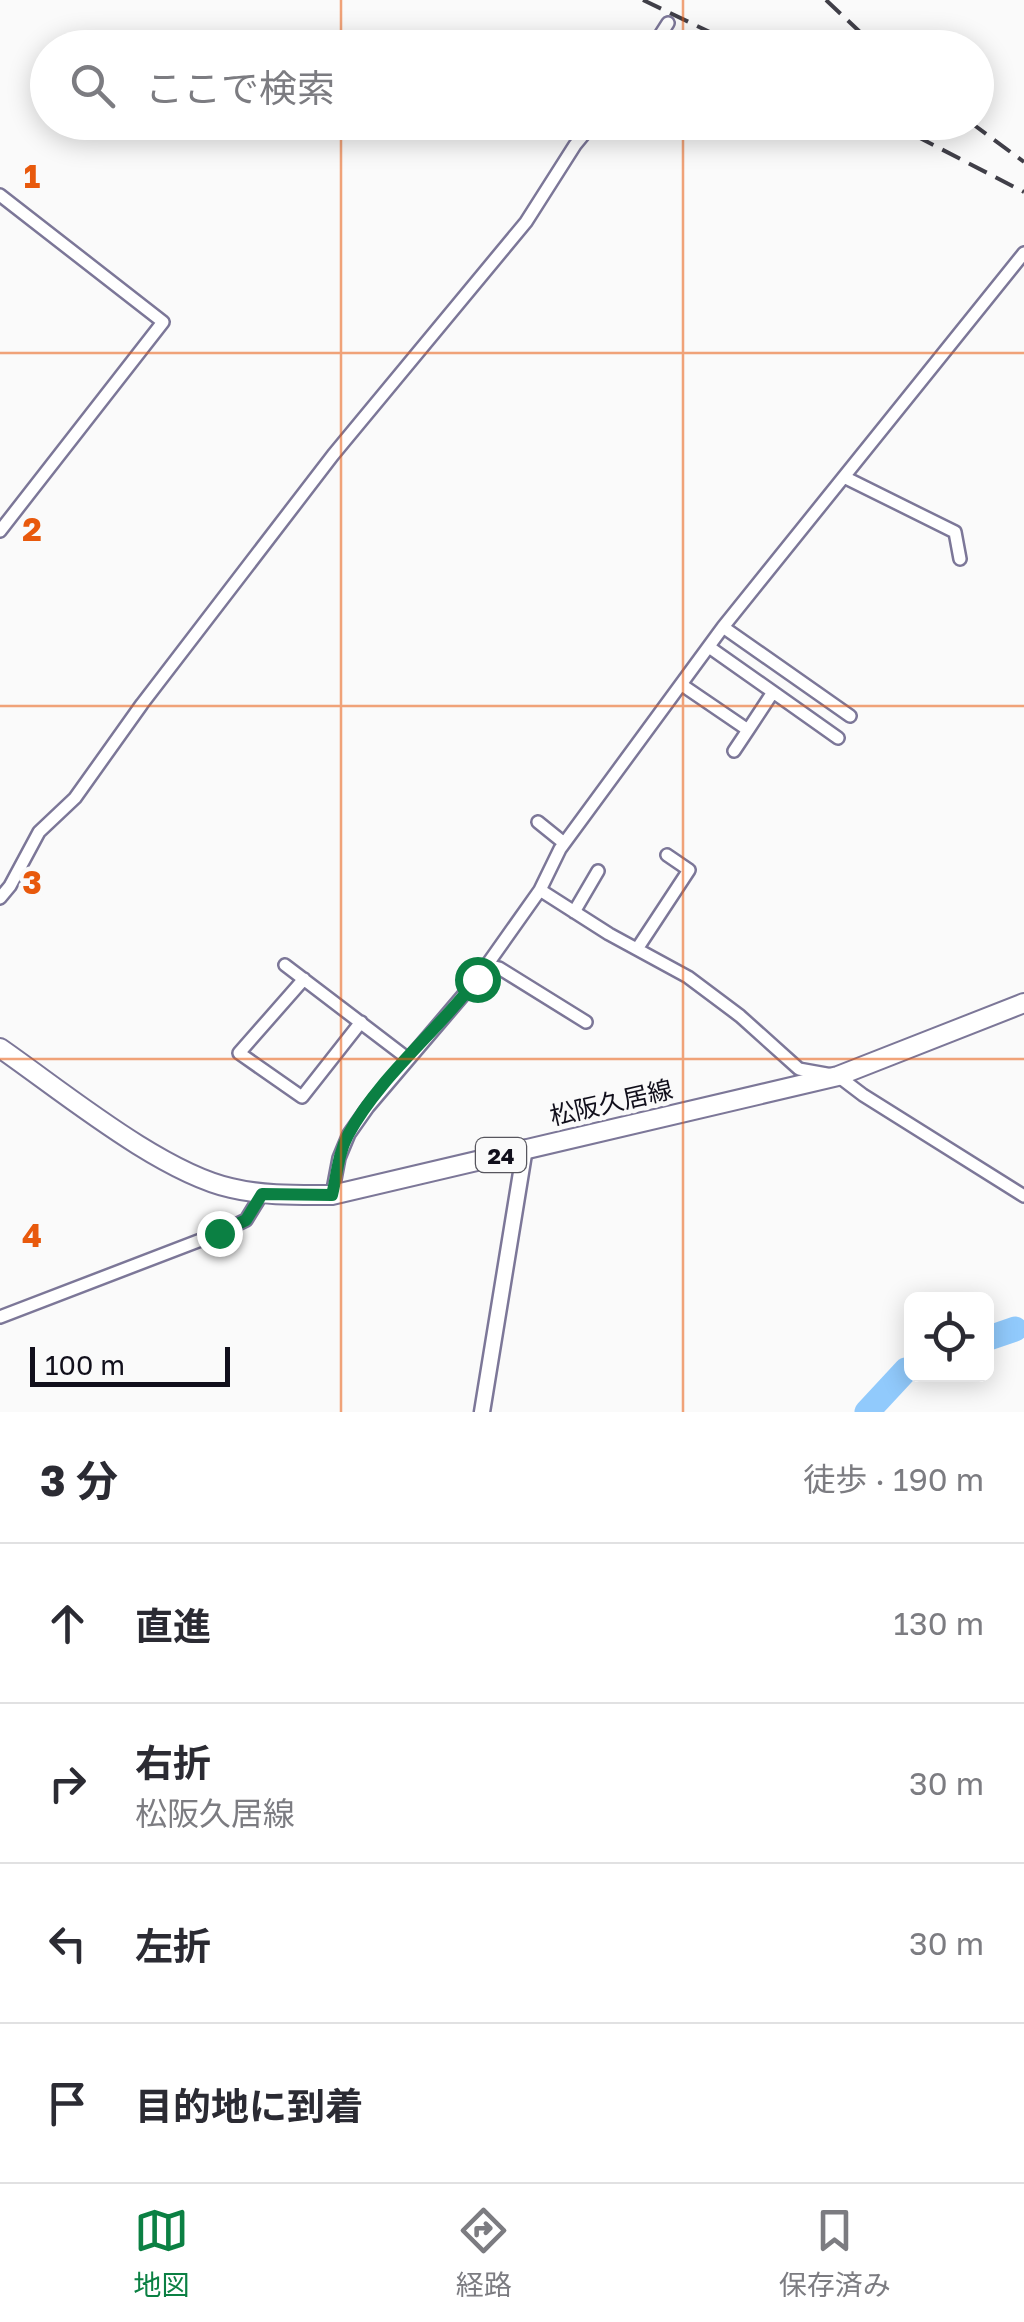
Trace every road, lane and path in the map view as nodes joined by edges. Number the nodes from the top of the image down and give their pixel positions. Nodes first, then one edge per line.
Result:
1 (668, 24) dead end
2 (664, 30) edge
3 (579, 140) edge
4 (0, 195) edge
5 (1024, 253) edge
6 (844, 477) junction
7 (0, 532) edge
8 (960, 559) dead end
9 (723, 627) junction
10 (709, 648) junction
11 (682, 685) junction
12 (773, 692) junction
13 (850, 716) dead end
14 (748, 730) junction
15 (838, 738) dead end
16 (734, 750) dead end
17 (538, 822) dead end
18 (564, 844) junction
19 (667, 856) dead end
20 (598, 872) dead end
21 (540, 890) junction
22 (0, 898) edge
23 (574, 912) junction
24 (637, 949) junction
25 (285, 964) dead end
26 (487, 965) junction
27 (304, 979) junction
28 (1024, 1003) edge
29 (361, 1022) junction
30 (586, 1022) dead end
31 (0, 1048) edge
32 (408, 1058) junction
33 (838, 1076) junction
34 (526, 1148) junction
35 (262, 1194) junction
36 (332, 1195) junction
37 (1024, 1196) edge
38 (0, 1316) edge
39 (482, 1412) edge

1 - 2 street
3 - 22 street
4 - 7 street
5 - 6 street
6 - 8 street
6 - 9 street
9 - 10 street
9 - 13 street
10 - 11 street
10 - 12 street
11 - 14 street
11 - 18 street
12 - 14 street
12 - 15 street
14 - 16 street
17 - 18 street
18 - 21 street
19 - 24 street
20 - 23 street
21 - 23 street
21 - 26 street
23 - 24 street
24 - 33 street
25 - 27 street
26 - 30 street
26 - 32 street
27 - 29 street
27 - 29 street
28 - 33 main road, 松阪久居線 / 24
29 - 32 street
31 - 35 main road, 松阪久居線 / 24
32 - 36 street
33 - 34 main road, 松阪久居線 / 24
33 - 37 street
34 - 36 main road, 松阪久居線 / 24
34 - 39 street
35 - 36 main road, 松阪久居線 / 24
35 - 38 street

